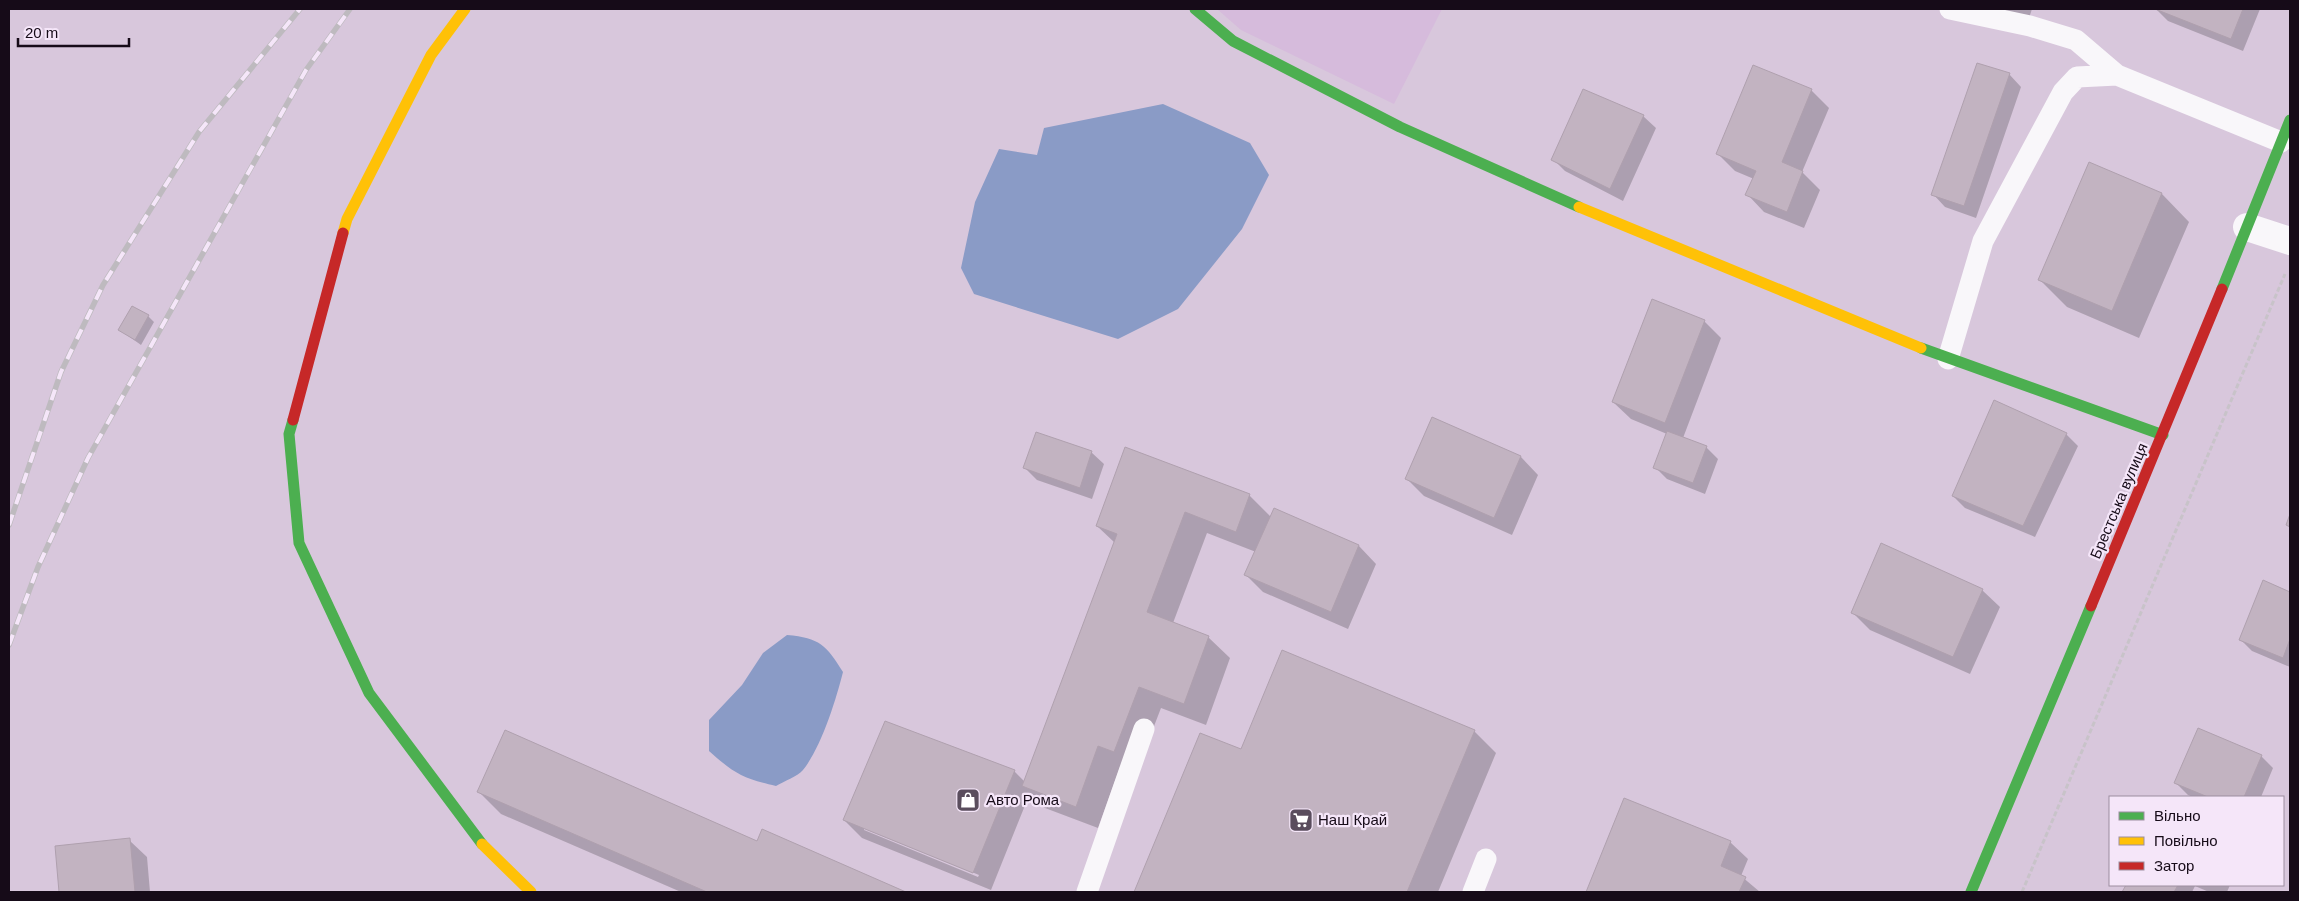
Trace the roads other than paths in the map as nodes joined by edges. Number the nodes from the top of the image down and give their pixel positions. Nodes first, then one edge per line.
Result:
1 (465, 9) edge
2 (1195, 9) edge
3 (1950, 9) edge
4 (2117, 75) junction
5 (2290, 120) edge
6 (2281, 142) junction
7 (2247, 227) junction
8 (2290, 241) edge
9 (1948, 359) junction
10 (2163, 435) junction
11 (1144, 729) dead end
12 (1486, 859) dead end
13 (531, 892) edge
14 (1087, 892) edge
15 (1473, 892) edge
16 (1971, 892) edge

1 - 13 main road
2 - 9 main road
3 - 4 lane
4 - 6 lane
4 - 9 lane
5 - 6 main road, Брестська вулиця
6 - 7 main road, Брестська вулиця
7 - 8 street
7 - 10 main road, Брестська вулиця
9 - 10 main road
10 - 16 main road, Брестська вулиця
11 - 14 lane
12 - 15 lane

